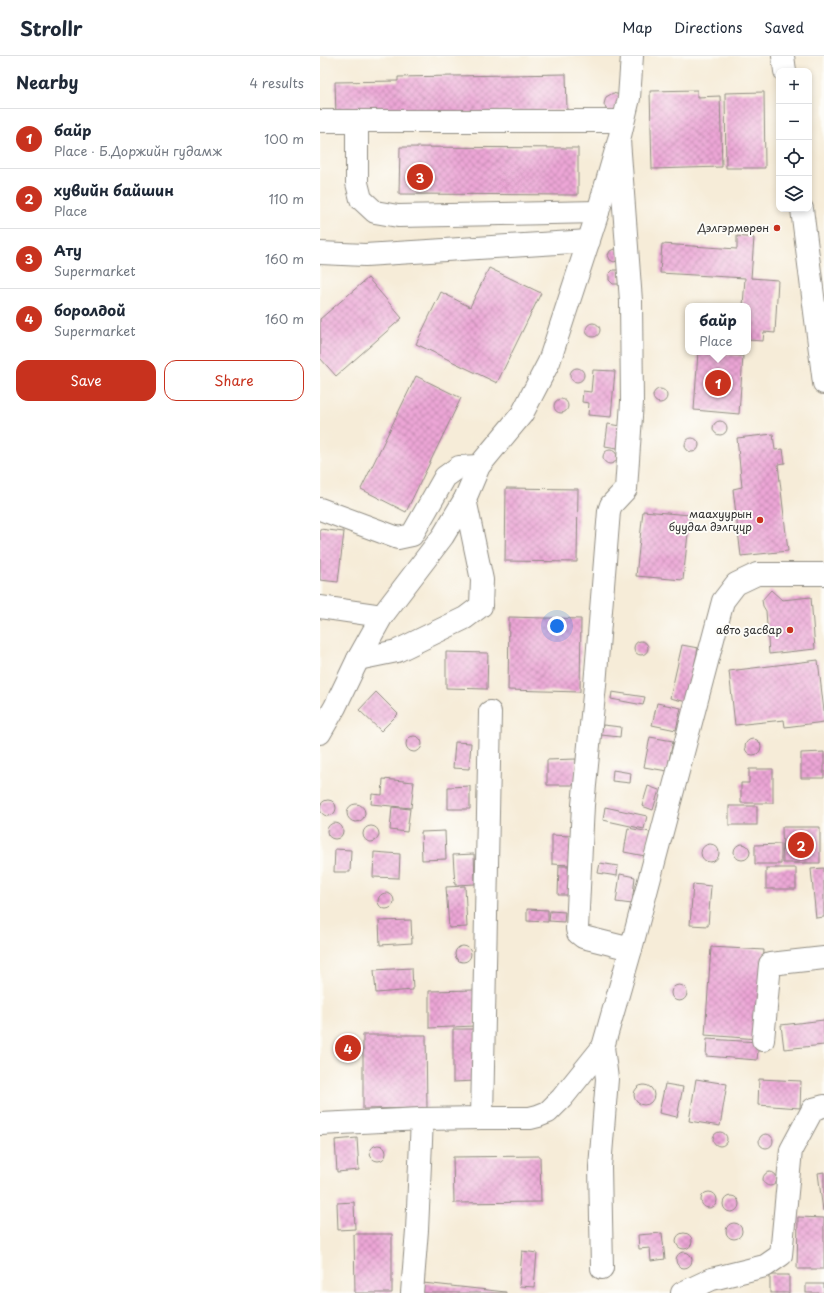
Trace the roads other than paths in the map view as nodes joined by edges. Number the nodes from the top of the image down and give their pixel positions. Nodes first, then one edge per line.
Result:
1 (632, 56) edge
2 (784, 56) edge
3 (785, 68) edge
4 (320, 121) edge
5 (357, 121) junction
6 (621, 131) junction
7 (598, 212) junction
8 (802, 212) edge
9 (589, 241) junction
10 (320, 253) edge
11 (824, 383) edge
12 (479, 466) junction
13 (465, 500) junction
14 (320, 509) edge
15 (824, 574) edge
16 (320, 607) edge
17 (382, 616) junction
18 (358, 659) junction
19 (490, 712) dead end
20 (320, 733) edge
21 (631, 949) junction
22 (824, 958) edge
23 (763, 1040) dead end
24 (602, 1047) junction
25 (824, 1106) edge
26 (482, 1118) junction
27 (422, 1119) junction
28 (320, 1124) edge
29 (602, 1268) dead end
30 (412, 1293) edge
31 (682, 1293) edge

1 - 6 street
2 - 3 street
4 - 5 street
5 - 6 street
5 - 7 street
6 - 7 street
6 - 21 street
7 - 9 street
8 - 11 street
9 - 10 street
9 - 12 street
12 - 13 street
12 - 14 street
13 - 17 street
13 - 18 street
15 - 21 street
16 - 17 street
17 - 18 street
18 - 20 street
19 - 26 street
21 - 24 street
22 - 23 street
24 - 26 street
24 - 29 street
25 - 31 street
26 - 27 street
27 - 28 street
27 - 30 street

